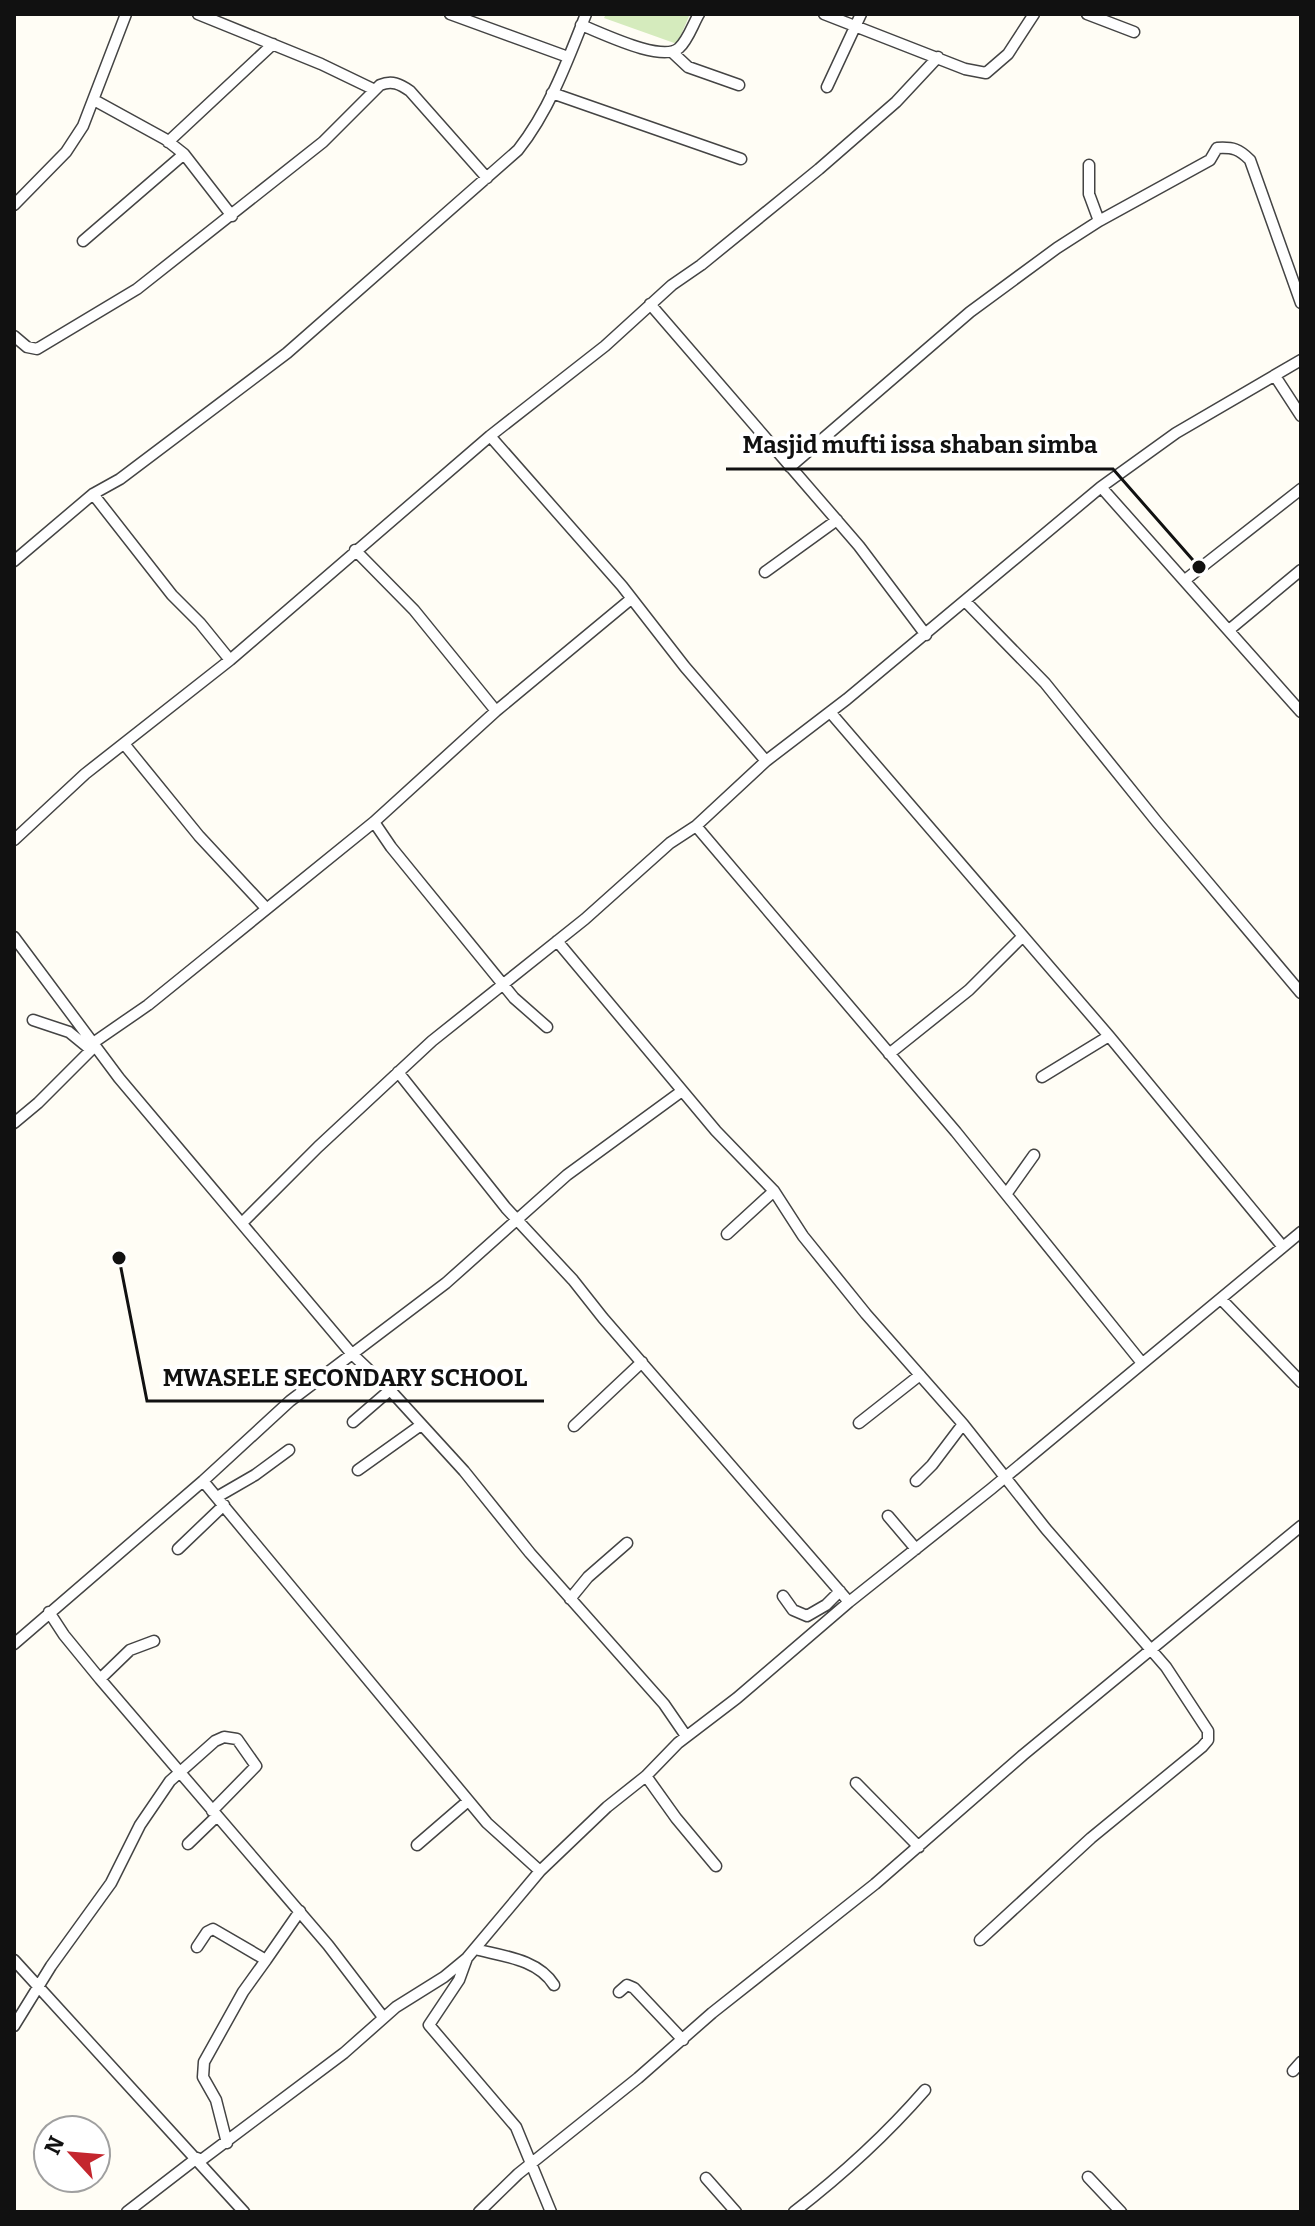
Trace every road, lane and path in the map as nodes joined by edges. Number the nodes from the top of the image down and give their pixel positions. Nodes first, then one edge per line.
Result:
1 (126, 14) edge
2 (198, 14) edge
3 (450, 14) edge
4 (699, 14) edge
5 (824, 14) edge
6 (861, 14) edge
7 (1034, 14) edge
8 (1087, 14) edge
9 (584, 20) edge
10 (856, 26) junction
11 (1134, 32) dead end
12 (273, 44) junction
13 (672, 52) junction
14 (568, 57) junction
15 (938, 57) junction
16 (739, 85) dead end
17 (827, 87) dead end
18 (375, 90) junction
19 (552, 93) junction
20 (94, 100) junction
21 (168, 142) junction
22 (184, 154) junction
23 (741, 159) dead end
24 (1089, 165) dead end
25 (487, 178) junction
26 (14, 205) edge
27 (232, 216) junction
28 (1099, 221) junction
29 (83, 241) dead end
30 (1301, 303) edge
31 (650, 304) junction
32 (14, 336) edge
33 (1301, 360) edge
34 (1275, 376) junction
35 (1301, 416) edge
36 (490, 436) junction
37 (790, 467) junction
38 (1101, 487) junction
39 (1301, 489) edge
40 (93, 494) junction
41 (837, 520) junction
42 (355, 550) junction
43 (14, 561) edge
44 (1301, 570) edge
45 (765, 572) dead end
46 (1185, 580) junction
47 (631, 599) junction
48 (965, 601) junction
49 (1229, 630) junction
50 (926, 635) junction
51 (230, 660) junction
52 (496, 711) junction
53 (830, 712) junction
54 (1301, 712) edge
55 (125, 745) junction
56 (766, 761) junction
57 (374, 822) junction
58 (696, 826) junction
59 (14, 840) edge
60 (266, 908) junction
61 (14, 937) edge
62 (1022, 937) junction
63 (557, 941) junction
64 (503, 982) junction
65 (1301, 993) edge
66 (33, 1020) dead end
67 (547, 1027) dead end
68 (1109, 1036) junction
69 (93, 1046) junction
70 (889, 1054) junction
71 (398, 1072) junction
72 (1042, 1077) dead end
73 (682, 1091) junction
74 (14, 1123) edge
75 (1034, 1155) dead end
76 (774, 1191) junction
77 (1007, 1193) junction
78 (516, 1219) junction
79 (242, 1223) junction
80 (1301, 1232) edge
81 (727, 1234) dead end
82 (1283, 1247) junction
83 (1221, 1299) junction
84 (351, 1353) junction
85 (642, 1362) junction
86 (1142, 1363) junction
87 (920, 1375) junction
88 (1301, 1382) edge
89 (390, 1390) junction
90 (353, 1422) dead end
91 (859, 1423) dead end
92 (963, 1424) junction
93 (421, 1425) junction
94 (574, 1426) dead end
95 (289, 1450) dead end
96 (358, 1470) dead end
97 (1004, 1477) junction
98 (203, 1481) junction
99 (916, 1481) dead end
100 (220, 1501) junction
101 (888, 1516) dead end
102 (1301, 1526) edge
103 (627, 1543) dead end
104 (178, 1549) dead end
105 (916, 1549) junction
106 (840, 1591) junction
107 (783, 1596) dead end
108 (570, 1599) junction
109 (849, 1602) junction
110 (49, 1612) junction
111 (154, 1641) dead end
112 (14, 1644) edge
113 (1150, 1650) junction
114 (100, 1679) junction
115 (686, 1736) junction
116 (179, 1772) junction
117 (646, 1776) junction
118 (856, 1783) dead end
119 (468, 1801) junction
120 (215, 1814) junction
121 (188, 1844) dead end
122 (417, 1845) dead end
123 (919, 1847) junction
124 (716, 1866) dead end
125 (540, 1871) junction
126 (300, 1911) junction
127 (980, 1940) dead end
128 (197, 1947) dead end
129 (471, 1953) junction
130 (14, 1960) edge
131 (266, 1960) junction
132 (38, 1985) junction
133 (554, 1985) dead end
134 (619, 1992) dead end
135 (383, 2017) junction
136 (14, 2026) edge
137 (683, 2040) junction
138 (925, 2090) dead end
139 (227, 2143) junction
140 (198, 2159) junction
141 (531, 2163) junction
142 (1088, 2177) dead end
143 (706, 2178) dead end
144 (127, 2212) edge
145 (244, 2212) edge
146 (479, 2212) edge
147 (551, 2212) edge
148 (736, 2212) edge
149 (794, 2212) edge
150 (1121, 2212) edge

1 - 20 street
2 - 12 street
3 - 14 street
4 - 13 street
5 - 10 street
6 - 10 street
7 - 15 street
8 - 11 street
9 - 13 street
9 - 14 street
10 - 15 street
10 - 17 street
12 - 18 street
12 - 21 street
13 - 16 street
14 - 19 street
15 - 31 street
18 - 25 street
18 - 27 street
19 - 23 street
19 - 25 street
20 - 21 street
20 - 26 street
21 - 22 street
22 - 27 street
22 - 29 street
24 - 28 street
25 - 40 street
27 - 32 street
28 - 30 street
28 - 37 street
31 - 36 street
31 - 37 street
33 - 34 street
34 - 35 street
34 - 38 street
36 - 42 street
36 - 47 street
37 - 41 street
38 - 46 street
38 - 48 street
39 - 46 street
40 - 43 street
40 - 51 street
41 - 45 street
41 - 50 street
42 - 51 street
42 - 52 street
44 - 49 street
46 - 49 street
47 - 52 street
47 - 56 street
48 - 50 street
48 - 65 street
49 - 54 street
50 - 53 street
51 - 55 street
52 - 57 street
53 - 56 street
53 - 62 street
55 - 59 street
55 - 60 street
56 - 58 street
57 - 60 street
57 - 64 street
58 - 63 street
58 - 70 street
60 - 69 street
61 - 69 street
62 - 68 street
62 - 70 street
63 - 64 street
63 - 73 street
64 - 67 street
64 - 71 street
66 - 69 street
68 - 72 street
68 - 82 street
69 - 74 street
69 - 79 street
70 - 77 street
71 - 78 street
71 - 79 street
73 - 76 street
73 - 78 street
75 - 77 street
76 - 81 street
76 - 87 street
77 - 86 street
78 - 84 street
78 - 85 street
79 - 84 street
80 - 82 street
82 - 83 street
83 - 86 street
83 - 88 street
84 - 89 street
84 - 98 street
85 - 94 street
85 - 106 street
86 - 97 street
87 - 91 street
87 - 92 street
89 - 90 street
89 - 93 street
92 - 97 street
92 - 99 street
93 - 96 street
93 - 108 street
95 - 100 street
97 - 105 street
97 - 113 street
98 - 100 street
98 - 110 street
100 - 104 street
100 - 119 street
101 - 105 street
102 - 113 street
103 - 108 street
105 - 109 street
106 - 107 street
106 - 109 street
108 - 115 street
109 - 115 street
110 - 112 street
110 - 114 street
111 - 114 street
113 - 123 street
113 - 127 street
114 - 116 street
115 - 117 street
116 - 120 street
116 - 120 street
116 - 132 street
117 - 124 street
117 - 125 street
118 - 123 street
119 - 122 street
119 - 125 street
120 - 121 street
120 - 126 street
123 - 137 street
125 - 129 street
126 - 131 street
126 - 135 street
128 - 131 street
129 - 133 street
129 - 135 street
129 - 141 street
130 - 132 street
131 - 139 street
132 - 136 street
132 - 140 street
134 - 137 street
135 - 139 street
137 - 141 street
138 - 149 street
139 - 140 street
140 - 144 street
140 - 145 street
141 - 146 street
141 - 147 street
142 - 150 street
143 - 148 street

